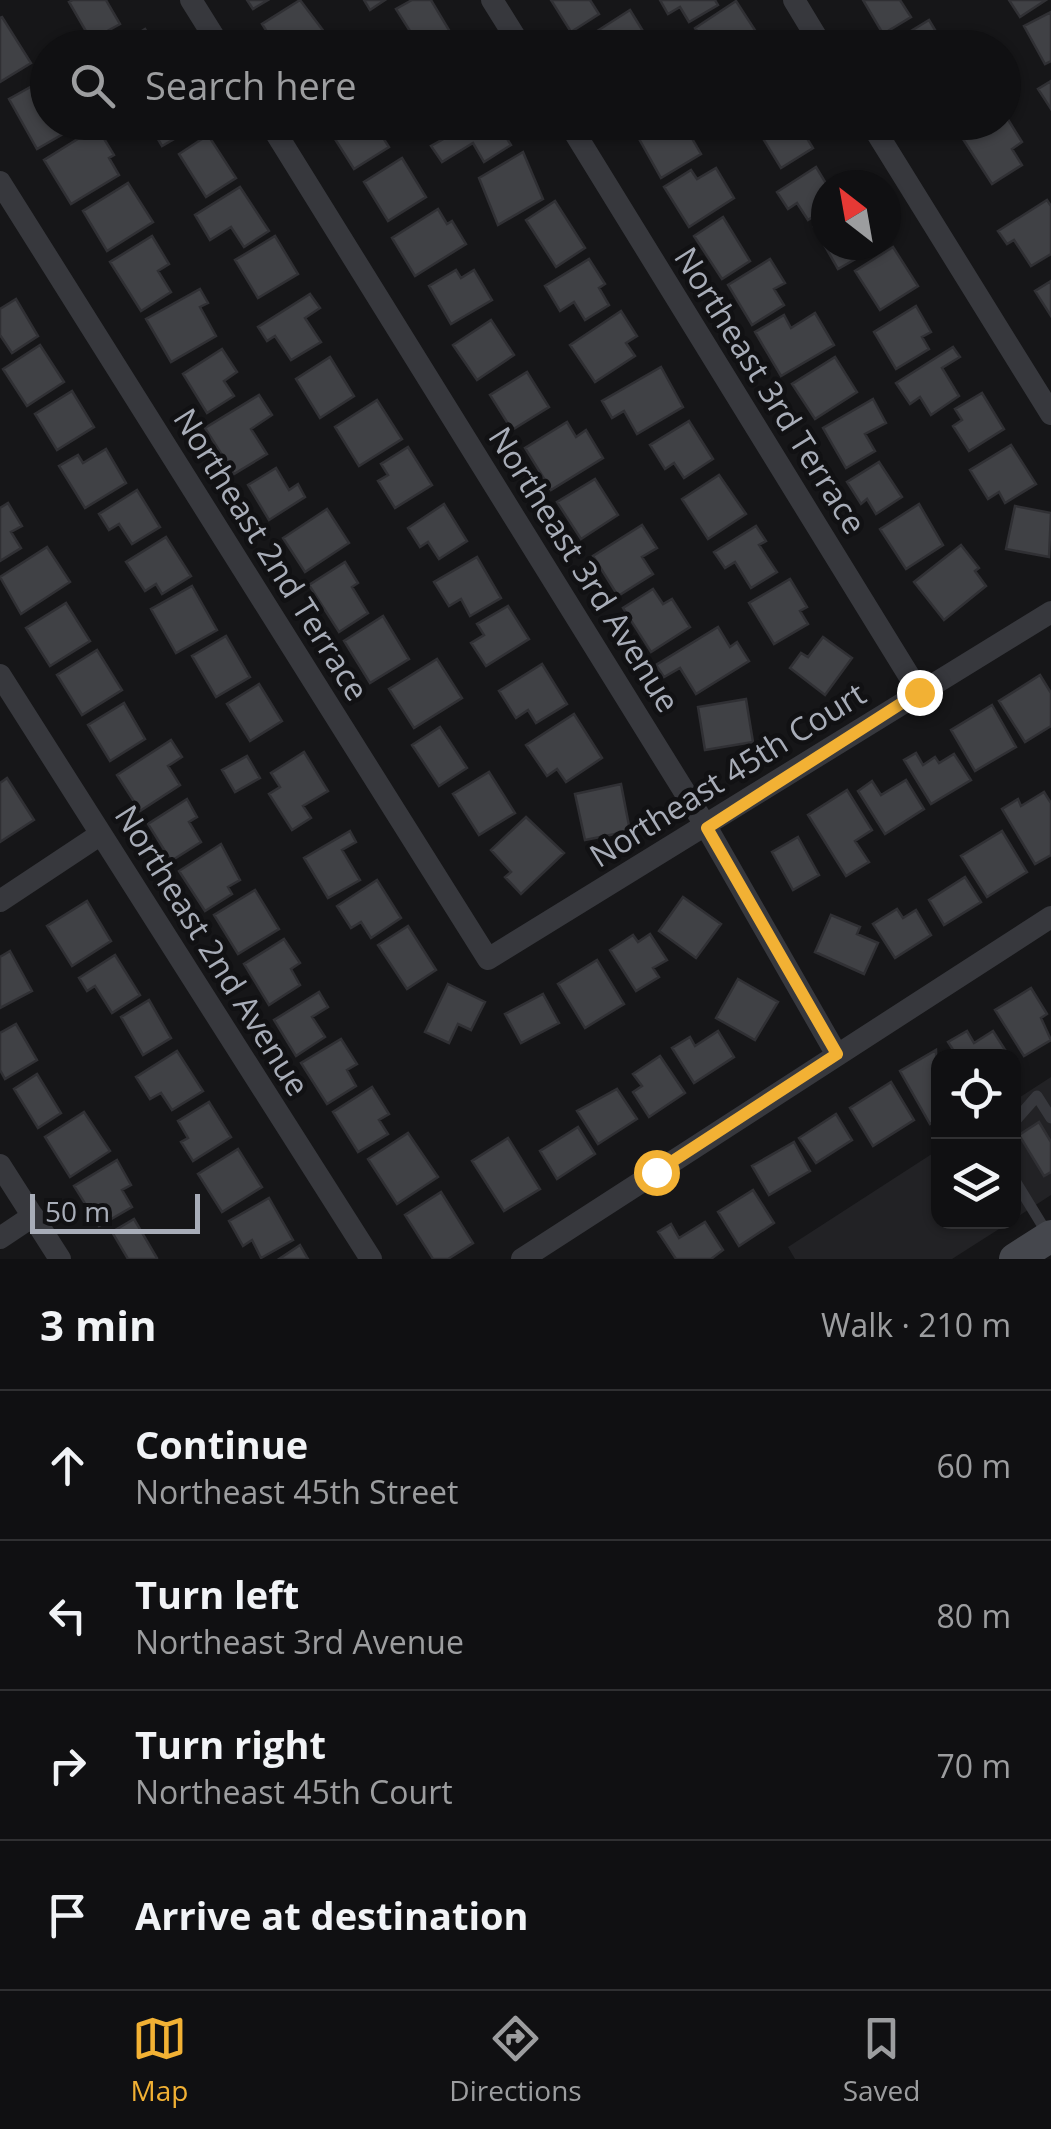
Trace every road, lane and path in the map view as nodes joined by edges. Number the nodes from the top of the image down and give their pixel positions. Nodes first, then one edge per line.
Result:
1 (190, 0) edge
2 (492, 0) edge
3 (794, 0) edge
4 (209, 30) edge
5 (511, 30) edge
6 (812, 30) edge
7 (280, 140) edge
8 (579, 140) edge
9 (881, 140) edge
10 (0, 182) edge
11 (1051, 414) edge
12 (1051, 612) edge
13 (0, 675) edge
14 (919, 692) junction
15 (707, 828) junction
16 (101, 834) junction
17 (0, 901) edge
18 (1051, 917) edge
19 (488, 960) joint
20 (837, 1054) junction
21 (1021, 1114) edge
22 (1051, 1118) edge
23 (0, 1165) edge
24 (1021, 1191) edge
25 (33, 1216) junction
26 (1050, 1236) edge
27 (0, 1238) edge
28 (60, 1259) edge
29 (370, 1259) edge
30 (522, 1259) edge
31 (1015, 1259) edge

1 - 4 street
2 - 5 street
3 - 6 street
7 - 15 street, Northeast 3rd Avenue
8 - 14 street, Northeast 3rd Terrace
9 - 11 street
10 - 19 street, Northeast 2nd Terrace
12 - 14 street, Northeast 45th Court
13 - 16 street, Northeast 2nd Avenue
14 - 15 street, Northeast 45th Court
15 - 19 street, Northeast 45th Court
15 - 20 street, Northeast 3rd Avenue
16 - 17 street
16 - 29 street, Northeast 2nd Avenue
18 - 20 street
20 - 30 street
21 - 22 lane
23 - 25 street
24 - 26 lane
25 - 27 street
25 - 28 street
26 - 31 main road

